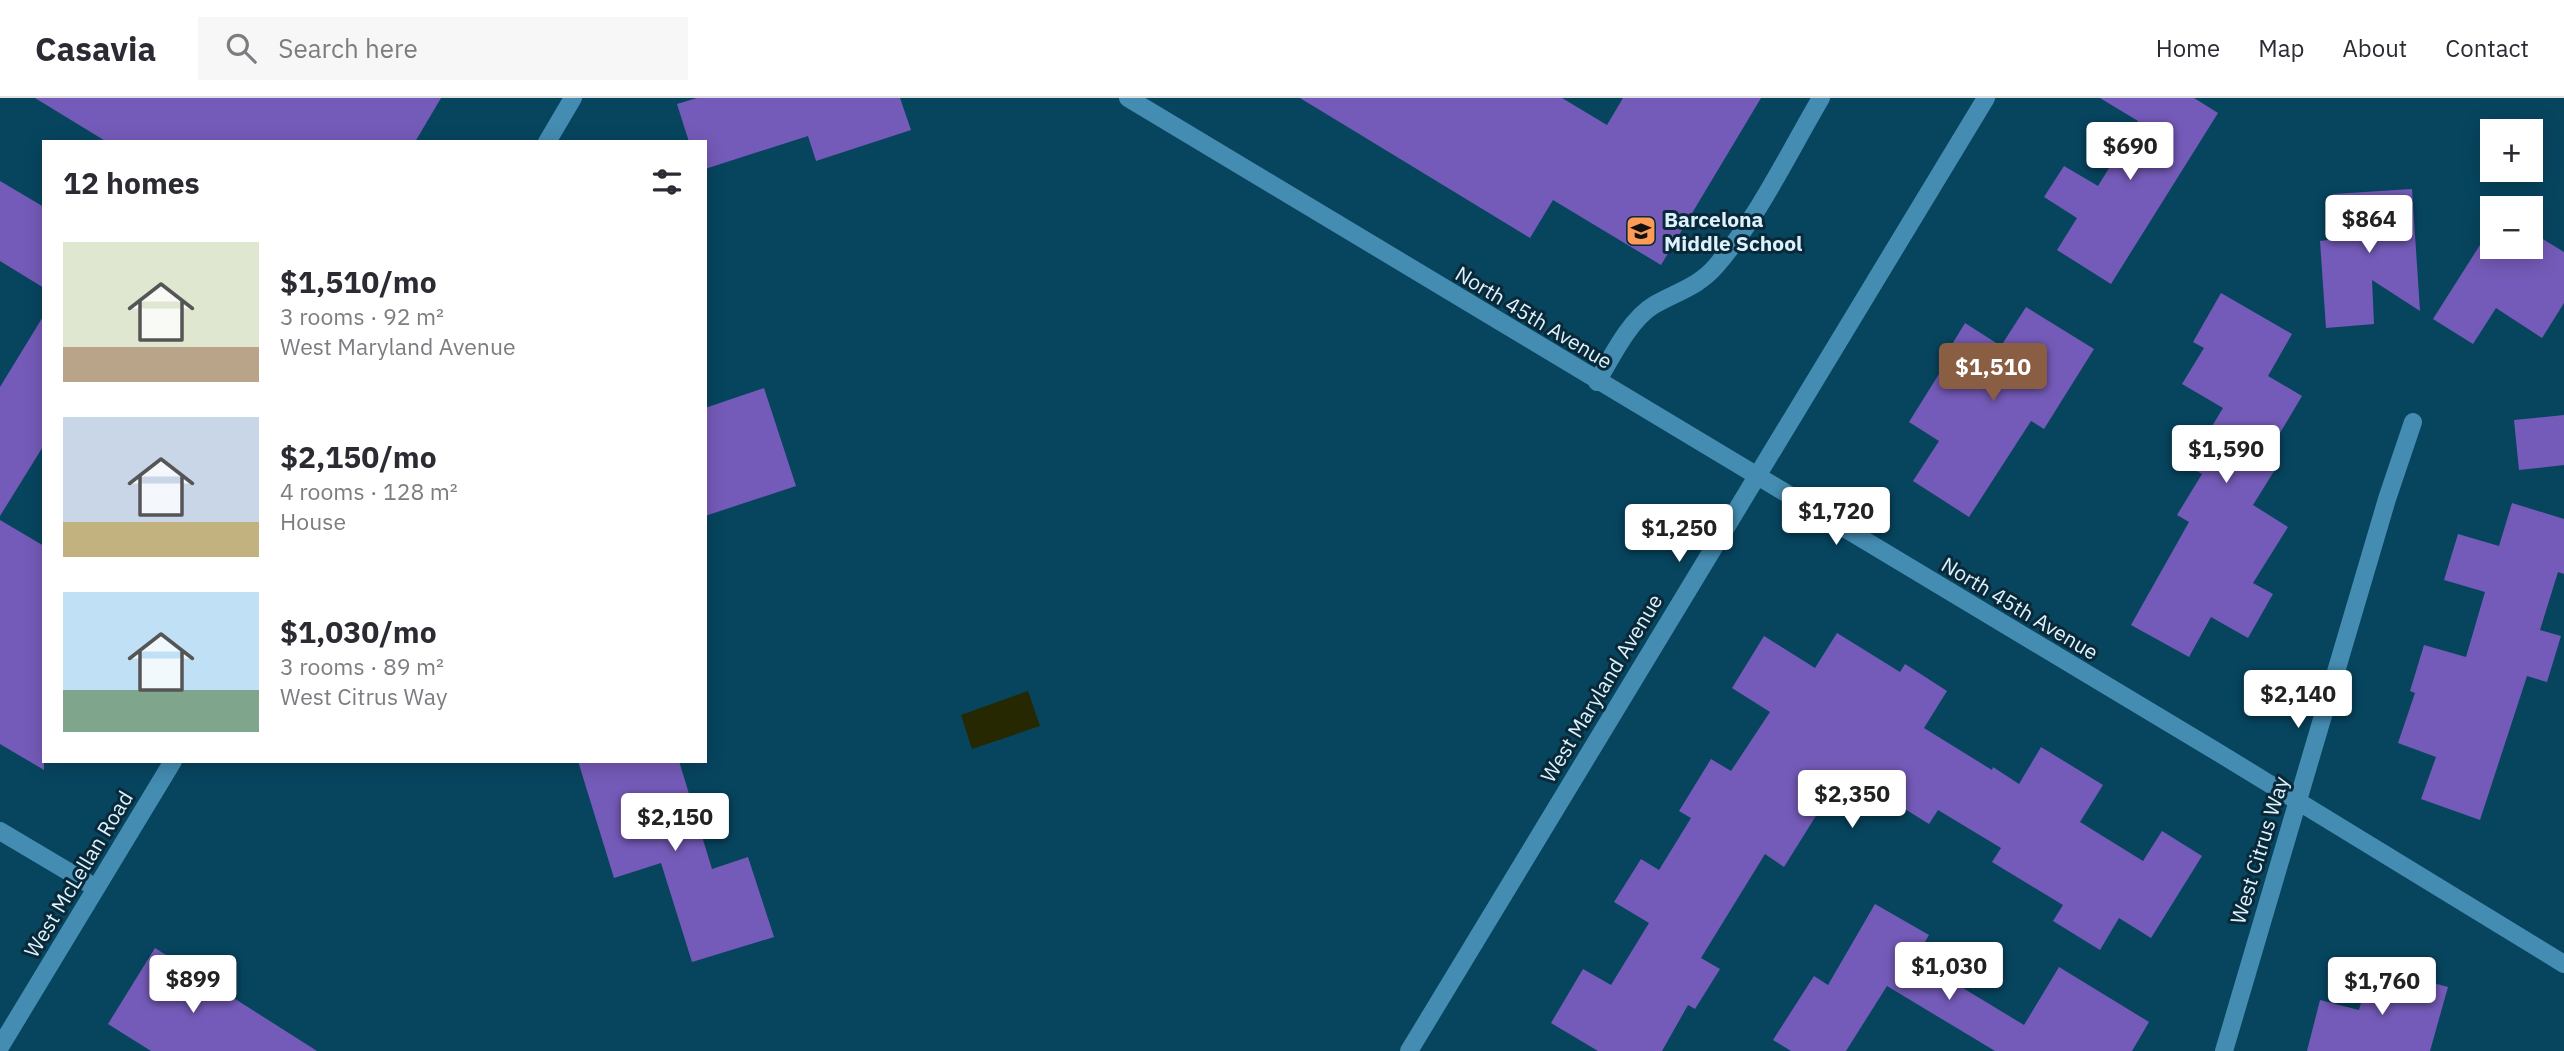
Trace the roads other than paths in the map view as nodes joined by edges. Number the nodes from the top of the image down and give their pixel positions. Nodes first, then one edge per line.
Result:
1 (573, 98) edge
2 (1128, 98) edge
3 (1821, 98) edge
4 (1986, 98) edge
5 (548, 140) edge
6 (1597, 382) junction
7 (2413, 422) dead end
8 (1756, 476) junction
9 (172, 763) edge
10 (2297, 801) junction
11 (0, 831) edge
12 (96, 888) junction
13 (2564, 964) edge
14 (0, 1047) edge
15 (1409, 1051) edge
16 (2224, 1051) edge

1 - 5 street
2 - 6 street, North 45th Avenue
3 - 6 street
4 - 8 street, West Maryland Avenue
6 - 8 street, North 45th Avenue
7 - 10 street, West Citrus Way
8 - 10 street, North 45th Avenue
8 - 15 street, West Maryland Avenue
9 - 12 street, West McLellan Road
10 - 13 street, North 45th Avenue
10 - 16 street, West Citrus Way
11 - 12 street
12 - 14 street, West McLellan Road

